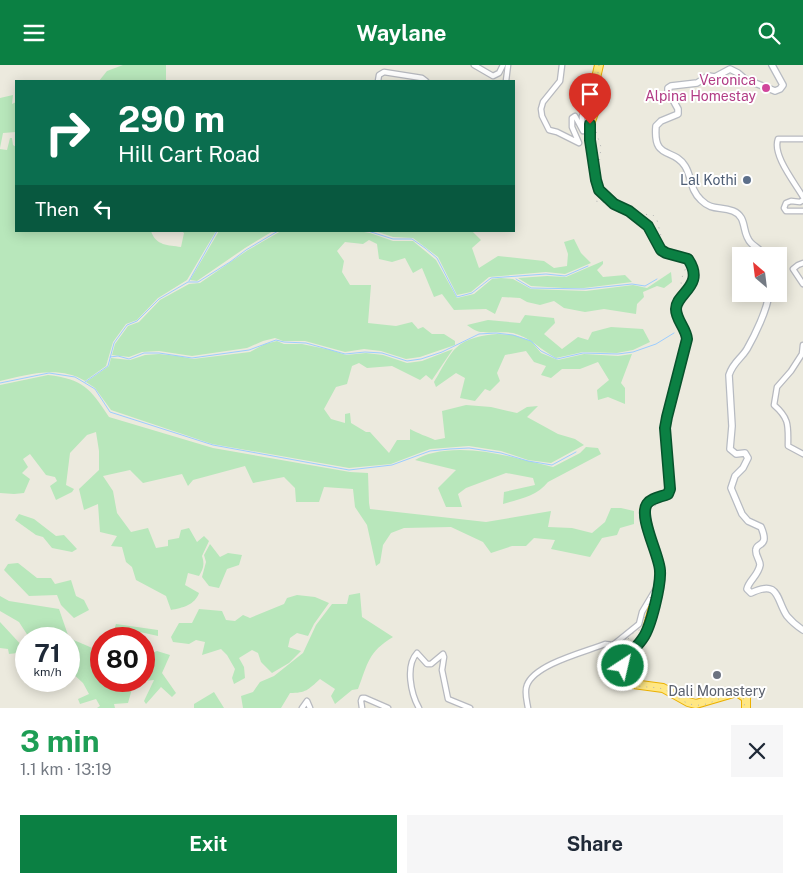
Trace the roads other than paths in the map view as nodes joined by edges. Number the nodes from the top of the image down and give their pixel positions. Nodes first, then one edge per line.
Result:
1 (474, 65) edge
2 (503, 65) edge
3 (508, 65) edge
4 (562, 65) edge
5 (599, 65) edge
6 (772, 65) edge
7 (409, 79) edge
8 (378, 80) edge
9 (425, 80) edge
10 (506, 80) edge
11 (594, 111) junction
12 (803, 139) edge
13 (803, 198) edge
14 (803, 211) edge
15 (756, 247) edge
16 (803, 263) edge
17 (803, 284) edge
18 (768, 303) edge
19 (803, 345) edge
20 (803, 454) edge
21 (660, 582) junction
22 (803, 630) edge
23 (302, 708) edge
24 (310, 708) edge
25 (362, 708) edge
26 (388, 708) edge
27 (419, 708) edge
28 (470, 708) edge
29 (528, 708) edge
30 (746, 708) edge

1 - 2 street
3 - 10 street
4 - 11 street
5 - 11 highway
6 - 15 main road
7 - 8 street
7 - 9 street
11 - 21 highway
12 - 13 street
13 - 14 street
16 - 17 street
18 - 22 main road
19 - 20 street
21 - 29 street
21 - 30 highway
23 - 24 street
25 - 26 street
27 - 28 street

